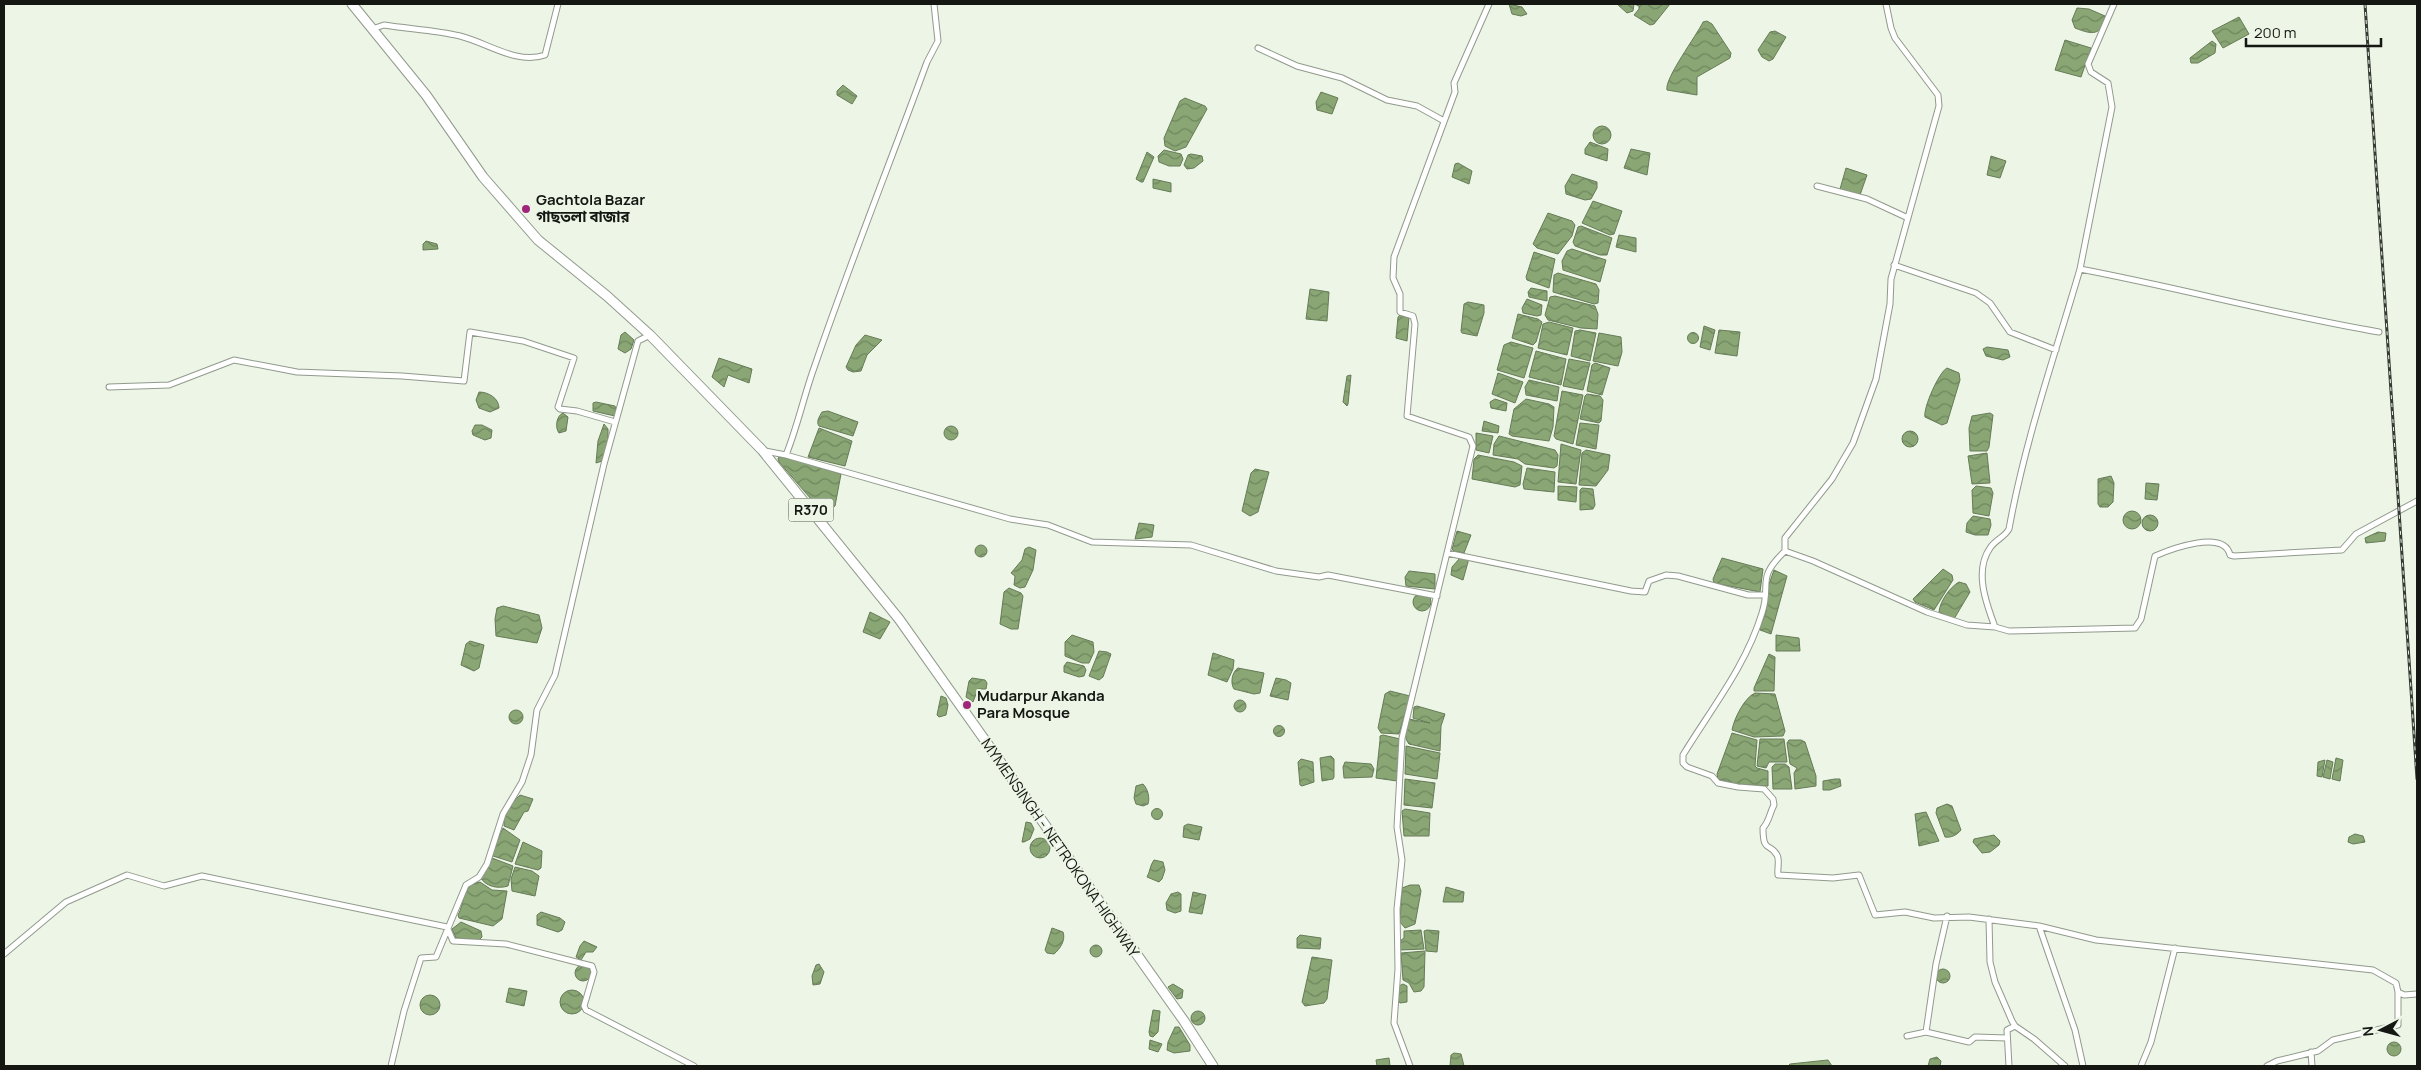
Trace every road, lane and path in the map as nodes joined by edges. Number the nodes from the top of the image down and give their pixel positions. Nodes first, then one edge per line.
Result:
1 (352, 4) edge
2 (558, 4) edge
3 (934, 4) edge
4 (1489, 4) edge
5 (1886, 4) edge
6 (2114, 4) edge
7 (372, 29) junction
8 (1258, 48) dead end
9 (1444, 120) junction
10 (1817, 186) dead end
11 (1908, 218) junction
12 (1894, 266) junction
13 (2080, 269) junction
14 (2380, 332) dead end
15 (650, 335) junction
16 (2056, 350) junction
17 (108, 387) dead end
18 (615, 422) junction
19 (762, 450) junction
20 (786, 455) junction
21 (2417, 501) edge
22 (1785, 551) junction
23 (1447, 553) junction
24 (1764, 595) junction
25 (1437, 596) junction
26 (1995, 627) junction
27 (1947, 916) junction
28 (1990, 919) junction
29 (2039, 926) junction
30 (447, 927) junction
31 (2175, 948) junction
32 (4, 954) edge
33 (2398, 992) junction
34 (2417, 994) edge
35 (2015, 1026) junction
36 (1926, 1032) junction
37 (1907, 1036) dead end
38 (2007, 1038) junction
39 (2311, 1052) junction
40 (391, 1066) edge
41 (694, 1066) edge
42 (1212, 1066) edge
43 (1410, 1066) edge
44 (2009, 1066) edge
45 (2065, 1066) edge
46 (2083, 1066) edge
47 (2141, 1066) edge
48 (2267, 1066) edge
49 (2312, 1066) edge

1 - 7 main road, MYMENSINGH - NETROKONA HIGHWAY / R370
2 - 7 street
3 - 20 street
4 - 9 street
5 - 11 street
6 - 13 street
7 - 15 main road, MYMENSINGH - NETROKONA HIGHWAY / R370
8 - 9 street
9 - 23 street
10 - 11 street
11 - 12 street
12 - 16 street
12 - 22 street
13 - 14 street
13 - 16 street
15 - 18 street
15 - 19 main road, MYMENSINGH - NETROKONA HIGHWAY / R370
16 - 26 street
17 - 18 street
18 - 30 street
19 - 20 street
19 - 42 main road, MYMENSINGH - NETROKONA HIGHWAY / R370
20 - 25 street
21 - 26 street
22 - 24 street
22 - 26 street
23 - 24 street
23 - 25 street
24 - 27 street
25 - 43 street
27 - 28 street
27 - 36 street
28 - 29 street
28 - 35 street
29 - 31 street
29 - 46 street
30 - 32 street
30 - 40 street
30 - 41 street
31 - 33 street
31 - 47 street
33 - 34 street
33 - 39 street
35 - 38 street
35 - 45 street
36 - 37 street
36 - 38 street
38 - 44 street
39 - 48 street
39 - 49 street

